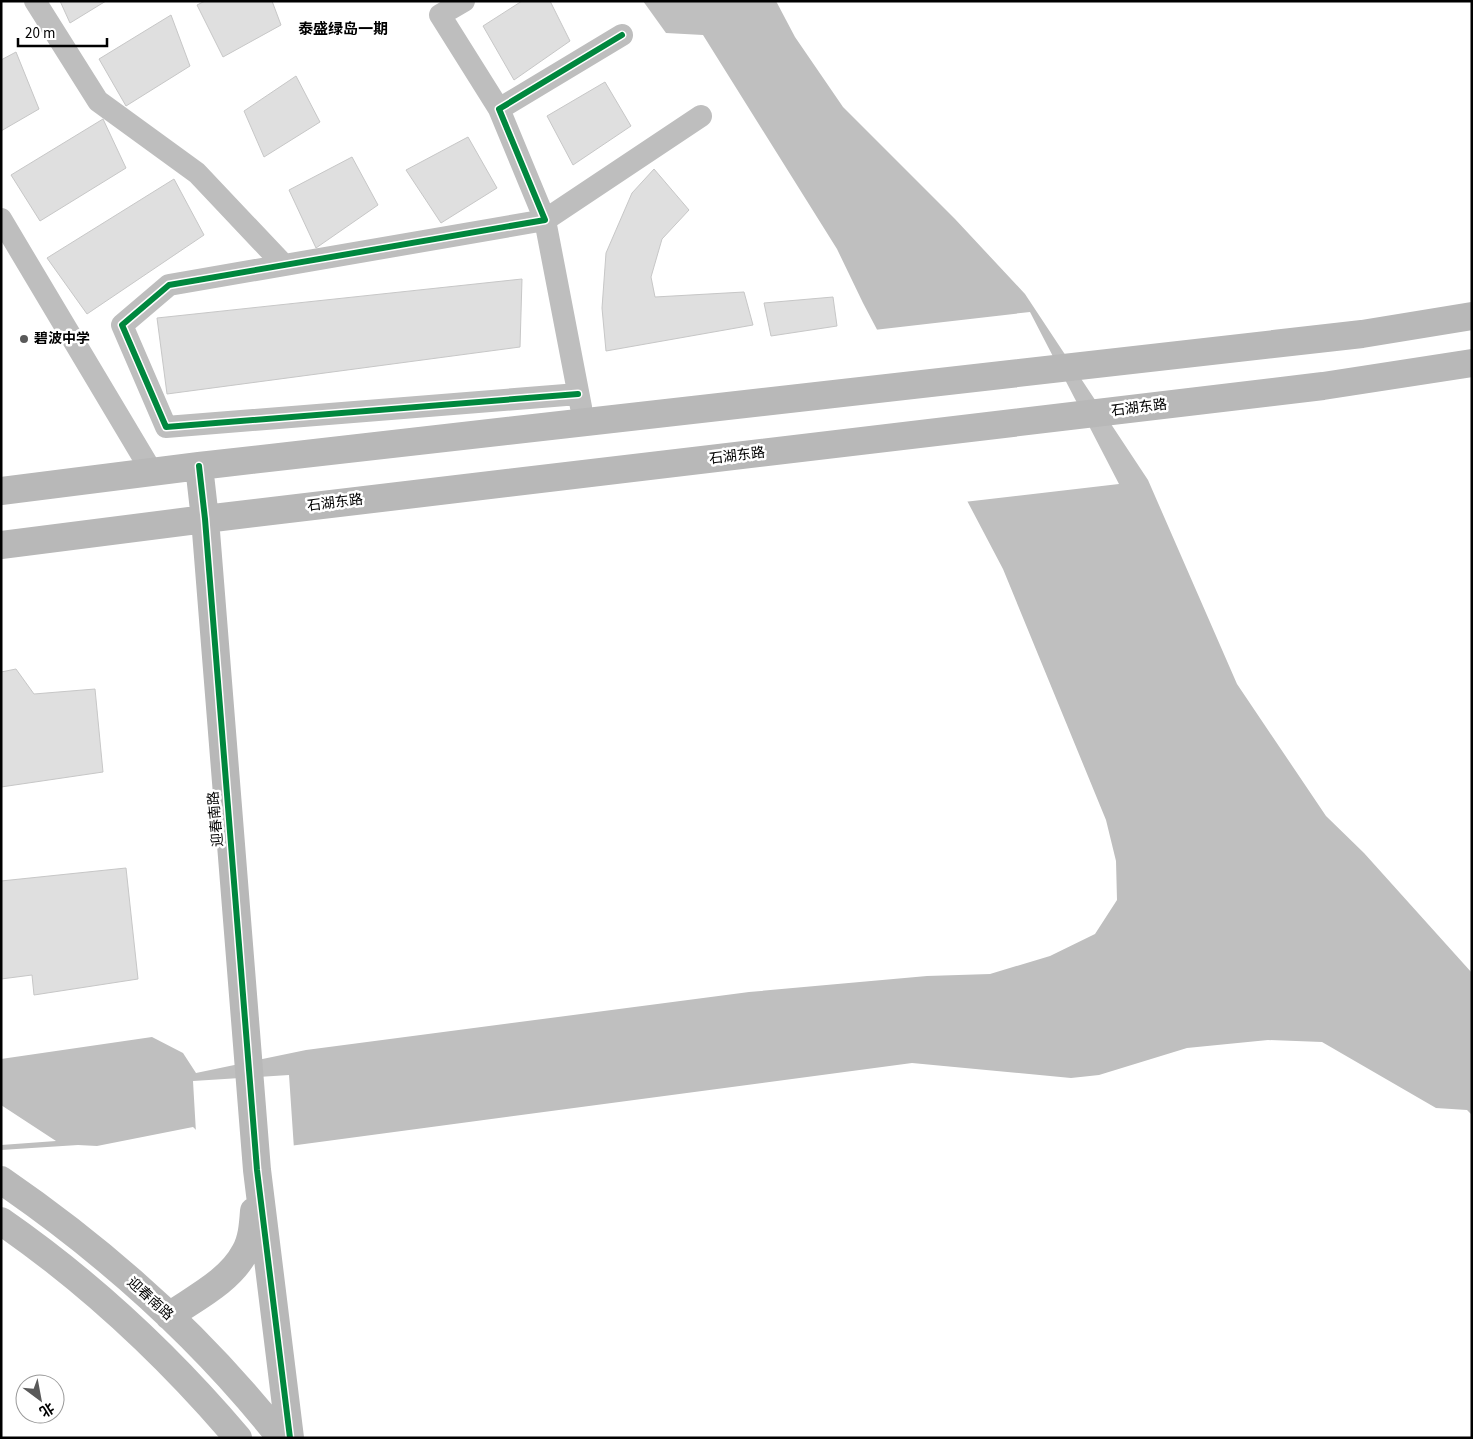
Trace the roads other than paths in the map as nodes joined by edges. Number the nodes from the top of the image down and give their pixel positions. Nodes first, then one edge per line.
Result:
1 (35, 1) edge
2 (464, 1) edge
3 (436, 8) edge
4 (622, 35) dead end
5 (499, 109) junction
6 (701, 116) dead end
7 (1, 219) edge
8 (545, 220) junction
9 (284, 264) junction
10 (1472, 316) edge
11 (1472, 363) edge
12 (578, 394) junction
13 (584, 423) junction
14 (198, 466) junction
15 (152, 472) junction
16 (1, 491) edge
17 (205, 519) junction
18 (1, 545) edge
19 (257, 1170) junction
20 (1, 1180) edge
21 (1, 1221) edge
22 (169, 1316) junction
23 (238, 1438) edge
24 (280, 1438) edge
25 (290, 1438) edge

1 - 9 street
2 - 3 street
3 - 5 street
4 - 5 street
5 - 8 street
6 - 8 street
7 - 15 street
8 - 9 street
8 - 12 street
9 - 12 street
10 - 13 main road
11 - 17 main road, 石湖东路
12 - 13 street
13 - 14 main road
14 - 15 main road
14 - 17 main road, 迎春南路
15 - 16 main road
17 - 18 main road, 石湖东路
17 - 19 main road, 迎春南路
19 - 22 main road
19 - 25 main road
20 - 22 main road, 迎春南路
21 - 23 main road
22 - 24 main road, 迎春南路

